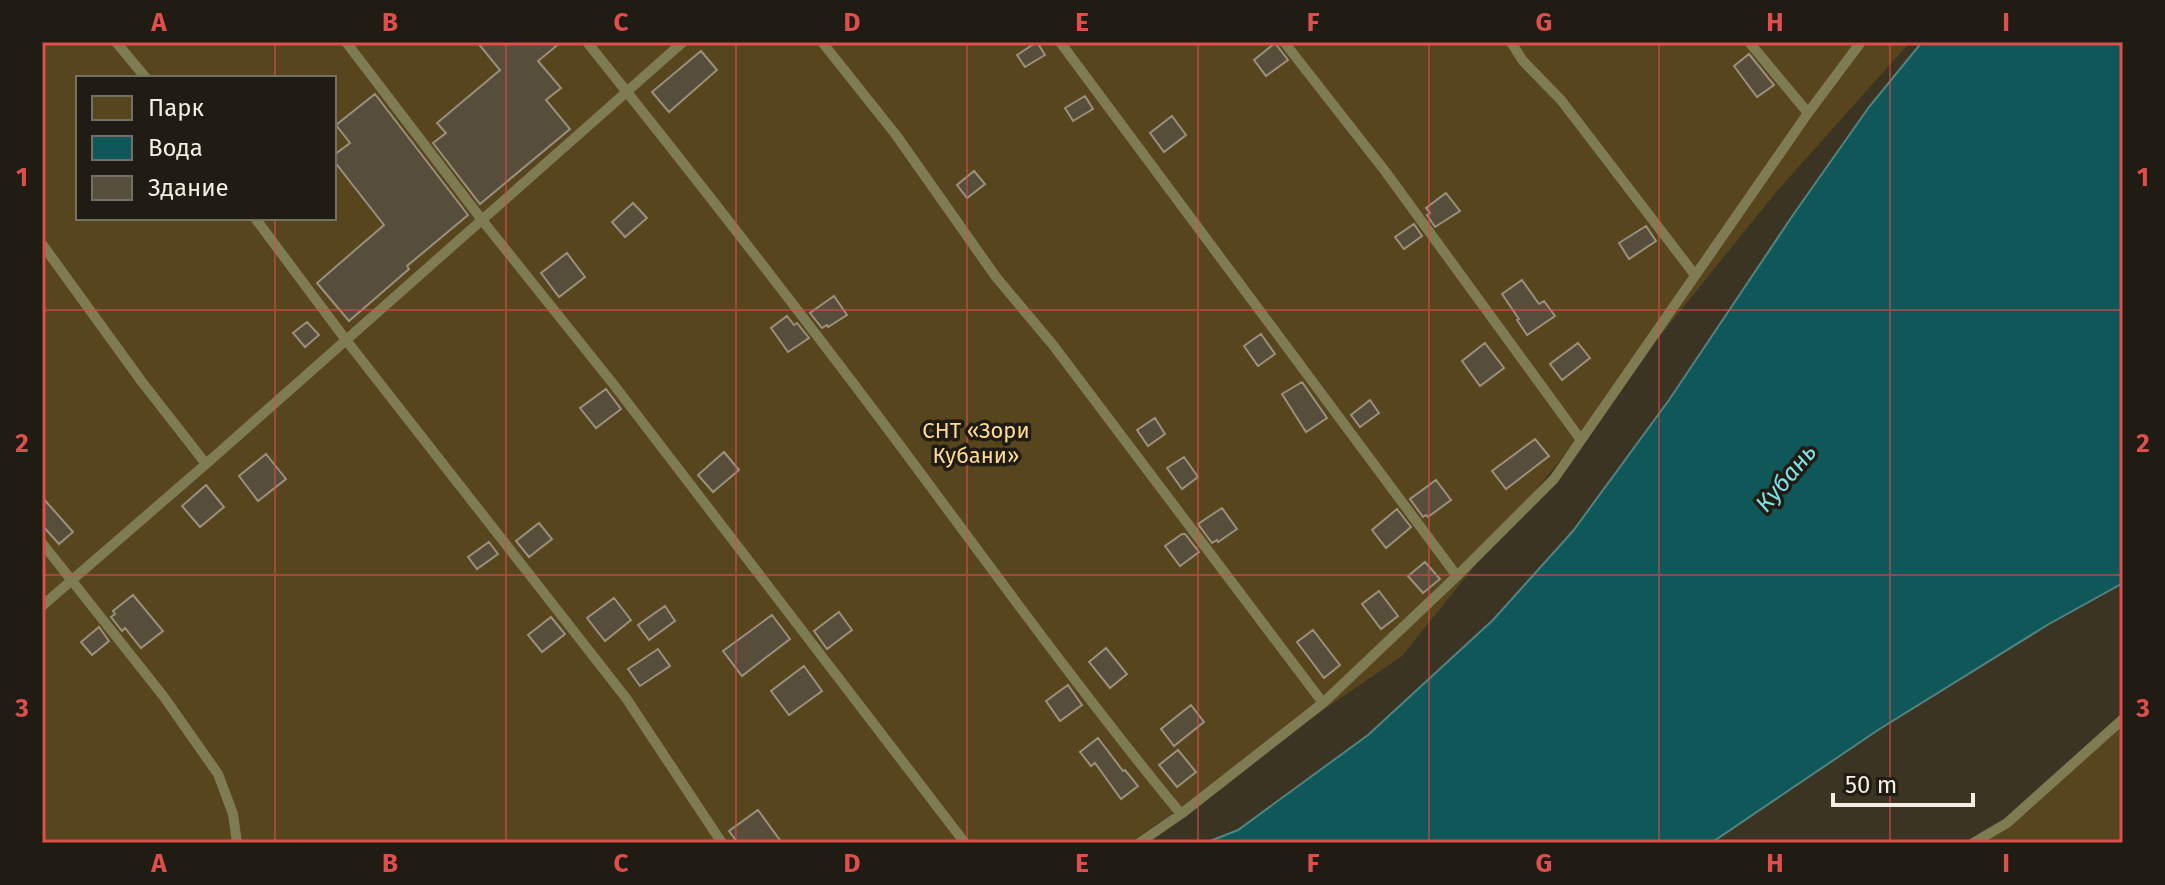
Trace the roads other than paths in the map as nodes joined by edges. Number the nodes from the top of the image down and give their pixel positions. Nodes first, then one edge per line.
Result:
1 (116, 42) edge
2 (346, 42) edge
3 (587, 42) edge
4 (683, 42) edge
5 (822, 42) edge
6 (1060, 42) edge
7 (1284, 42) edge
8 (1511, 42) edge
9 (1749, 42) edge
10 (1861, 42) edge
11 (144, 76) edge
12 (627, 92) junction
13 (1808, 113) junction
14 (256, 220) edge
15 (482, 220) junction
16 (42, 244) edge
17 (1695, 275) junction
18 (346, 340) junction
19 (1581, 440) junction
20 (206, 464) junction
21 (42, 543) edge
22 (1457, 576) junction
23 (72, 580) junction
24 (42, 606) edge
25 (1323, 703) junction
26 (2123, 719) edge
27 (1181, 814) junction
28 (237, 843) edge
29 (722, 843) edge
30 (965, 843) edge
31 (1139, 843) edge
32 (1973, 843) edge

1 - 11 lane
2 - 15 lane
3 - 12 lane
4 - 12 lane
5 - 25 lane
6 - 22 lane
7 - 19 lane
8 - 17 lane
9 - 13 lane
10 - 13 lane
12 - 15 lane
12 - 27 lane
13 - 17 lane
14 - 18 lane
15 - 18 lane
15 - 30 lane
16 - 20 lane
17 - 19 lane
18 - 20 lane
18 - 29 lane
19 - 22 lane
20 - 23 lane
21 - 23 lane
22 - 25 lane
23 - 24 lane
23 - 28 lane
25 - 27 lane
26 - 32 lane
27 - 31 lane

